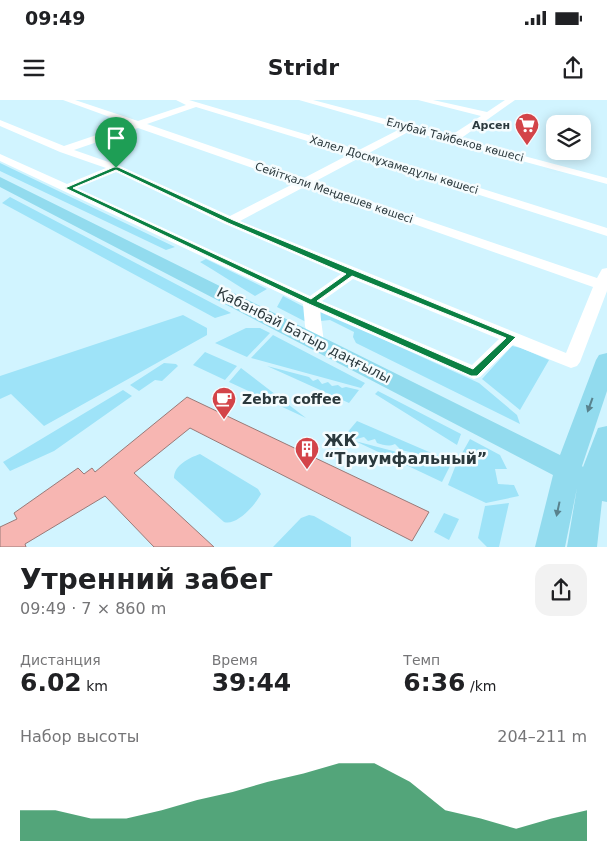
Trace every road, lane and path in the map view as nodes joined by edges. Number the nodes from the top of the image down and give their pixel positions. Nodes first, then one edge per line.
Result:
1 (67, 100) edge
2 (180, 100) edge
3 (208, 100) edge
4 (303, 100) edge
5 (422, 100) edge
6 (511, 100) edge
7 (195, 105) junction
8 (487, 115) junction
9 (0, 123) edge
10 (137, 124) junction
11 (409, 128) junction
12 (453, 139) junction
13 (64, 150) junction
14 (362, 154) junction
15 (0, 157) edge
16 (116, 168) junction
17 (0, 181) edge
18 (607, 181) edge
19 (306, 184) junction
20 (68, 188) junction
21 (230, 221) junction
22 (607, 232) edge
23 (352, 273) junction
24 (605, 278) edge
25 (311, 302) junction
26 (511, 337) junction
27 (316, 342) junction
28 (607, 360) edge
29 (607, 435) edge
30 (567, 470) junction
31 (599, 487) edge
32 (550, 547) edge
33 (582, 547) edge

1 - 10 street, Сейітқали Меңдешев көшесі
2 - 7 street, Халел Досмұхамедұлы көшесі
3 - 7 street
4 - 11 street, Елубай Тайбеков көшесі
5 - 8 street
6 - 8 street
7 - 10 street
7 - 14 street, Халел Досмұхамедұлы көшесі
8 - 12 street
9 - 13 street
10 - 13 street
10 - 19 street, Сейітқали Меңдешев көшесі
11 - 12 street, Елубай Тайбеков көшесі
11 - 14 street
12 - 18 street, Елубай Тайбеков көшесі
13 - 16 street
14 - 19 street
14 - 22 street, Халел Досмұхамедұлы көшесі
15 - 20 street
16 - 20 street
16 - 21 street
17 - 27 main road, Қабанбай Батыр даңғылы
19 - 21 street
19 - 24 street, Сейітқали Меңдешев көшесі
20 - 25 street
21 - 23 street
23 - 25 street
23 - 26 street
24 - 26 street
25 - 26 street
25 - 27 street
27 - 30 main road, Қабанбай Батыр даңғылы
28 -> 30 main road
29 - 31 main road
30 - 31 main road, Қабанбай Батыр даңғылы
30 -> 32 main road
31 - 33 main road

